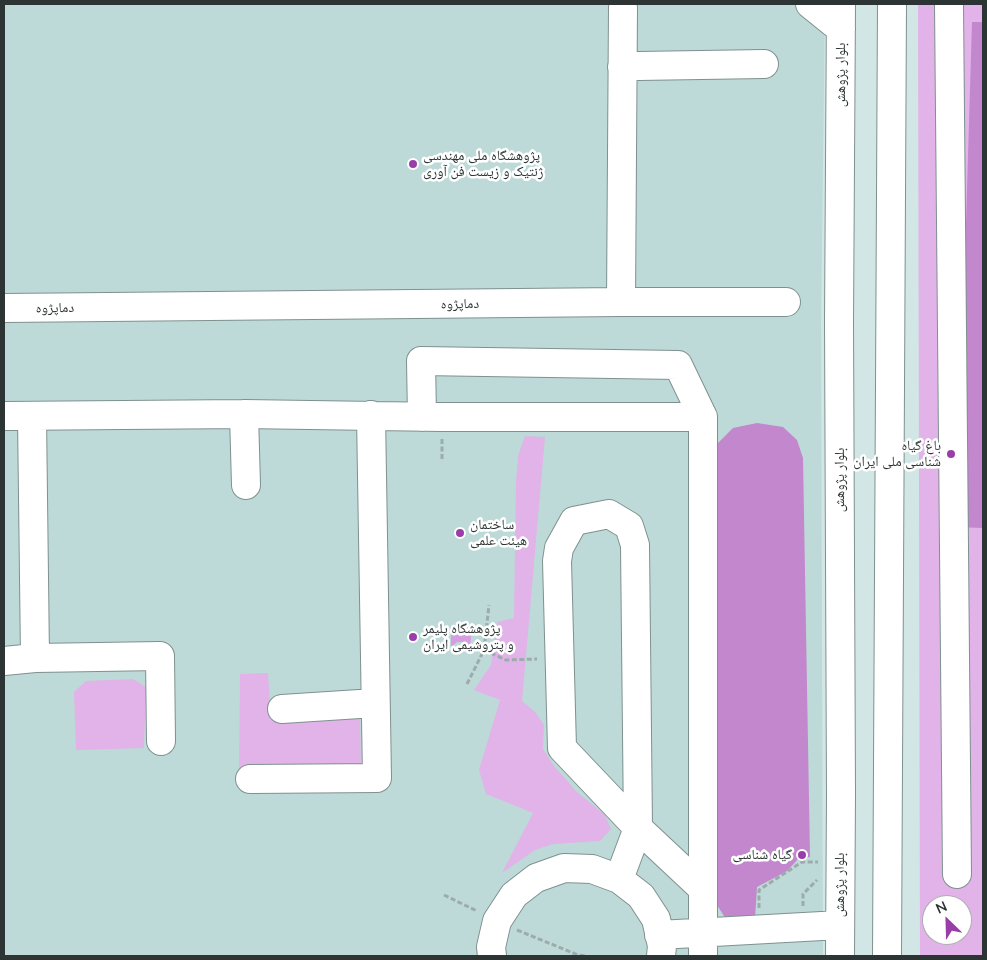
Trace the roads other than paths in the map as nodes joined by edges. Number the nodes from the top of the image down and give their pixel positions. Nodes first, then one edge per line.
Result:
1 (810, 4) edge
2 (892, 4) edge
3 (949, 4) edge
4 (623, 5) edge
5 (841, 16) edge
6 (764, 64) dead end
7 (622, 68) junction
8 (621, 302) junction
9 (786, 302) dead end
10 (4, 308) edge
11 (244, 414) junction
12 (371, 415) junction
13 (4, 416) edge
14 (32, 416) junction
15 (422, 417) junction
16 (703, 417) junction
17 (246, 484) dead end
18 (35, 658) junction
19 (4, 661) edge
20 (375, 703) junction
21 (282, 709) dead end
22 (161, 741) dead end
23 (250, 779) dead end
24 (638, 828) junction
25 (957, 874) dead end
26 (619, 879) junction
27 (702, 888) junction
28 (840, 925) junction
29 (703, 945) edge
30 (660, 946) edge
31 (492, 956) edge
32 (840, 956) edge
33 (887, 956) edge

1 - 5 street
2 - 33 street
3 - 25 street
4 - 7 street
5 - 28 street, بلوار پژوهش
6 - 7 street
7 - 8 street
8 - 9 street, دماپژوه
8 - 10 street, دماپژوه
11 - 12 street
11 - 14 street
11 - 17 street
12 - 15 street
12 - 20 street
13 - 14 street
14 - 18 street
15 - 16 street
15 - 16 street
16 - 27 street
18 - 19 street
18 - 22 street
20 - 21 street
20 - 23 street
24 - 24 street
24 - 26 street
24 - 27 street
26 - 30 street
26 - 31 street
27 - 29 street
28 - 29 street
28 - 32 street, بلوار پژوهش
29 - 30 street

